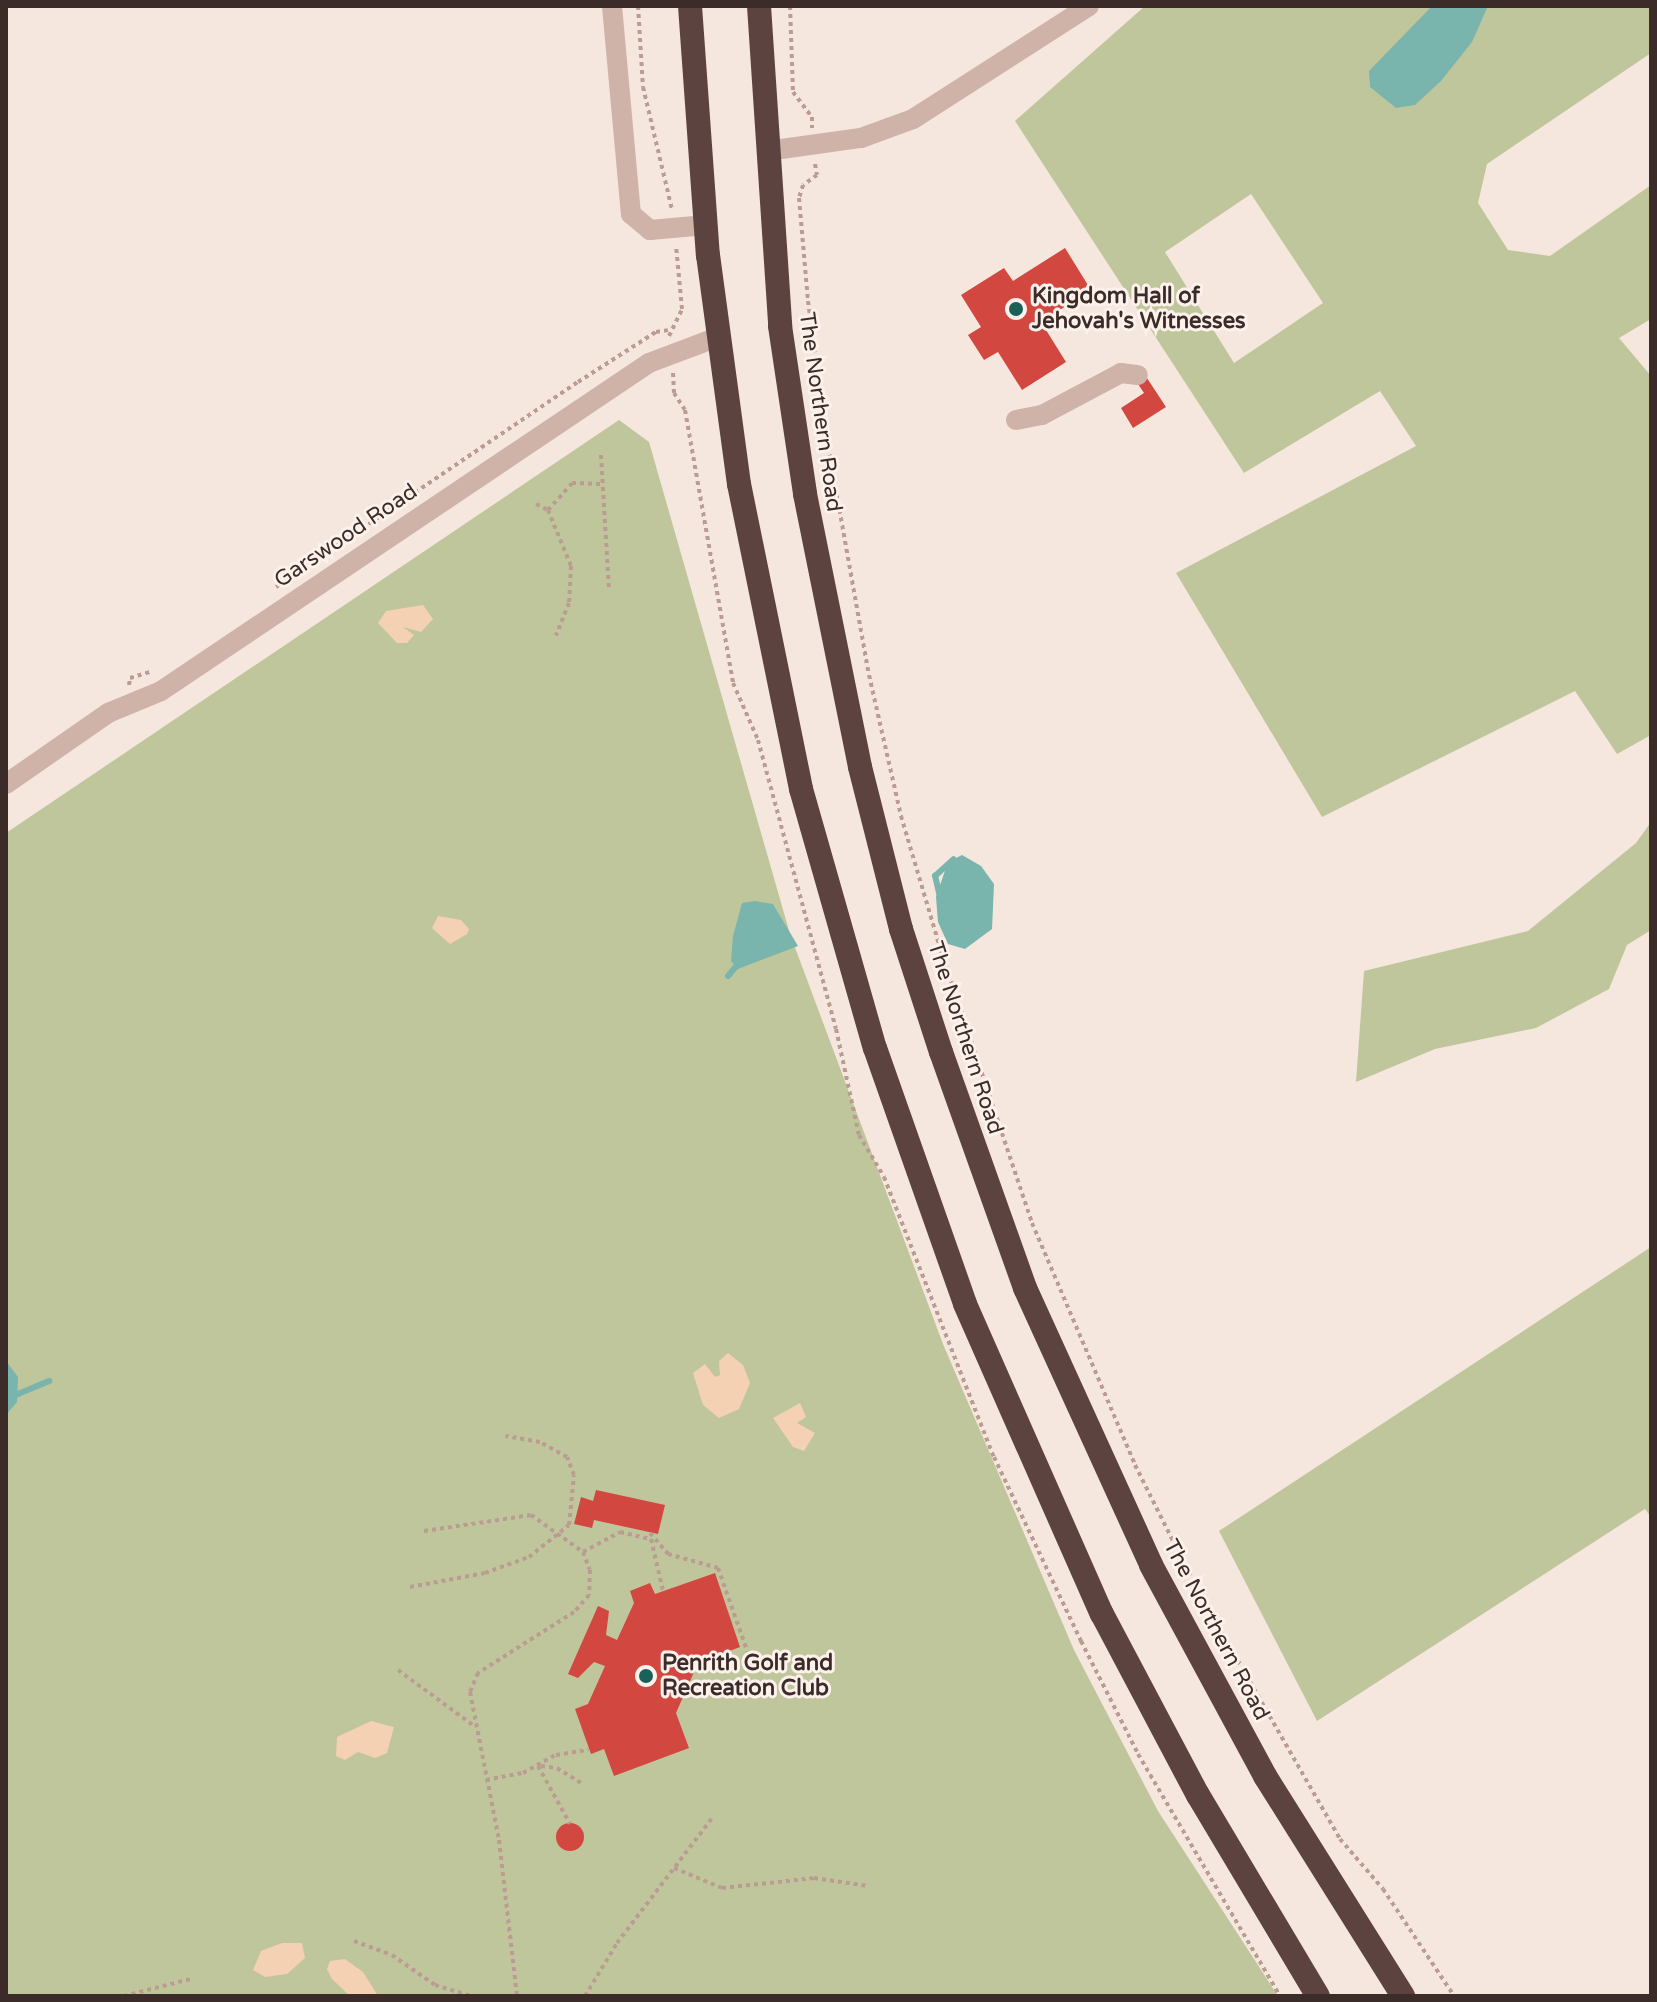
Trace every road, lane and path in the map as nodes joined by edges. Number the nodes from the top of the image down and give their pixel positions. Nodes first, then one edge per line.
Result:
1 (612, 6) edge
2 (690, 6) edge
3 (759, 6) edge
4 (790, 6) edge
5 (1089, 6) edge
6 (812, 117) dead end
7 (767, 151) junction
8 (817, 175) dead end
9 (706, 225) junction
10 (718, 337) junction
11 (1138, 375) dead end
12 (1016, 420) dead end
13 (601, 455) dead end
14 (602, 484) junction
15 (536, 504) dead end
16 (548, 510) junction
17 (609, 591) dead end
18 (556, 636) dead end
19 (6, 784) edge
20 (506, 1436) dead end
21 (424, 1531) dead end
22 (651, 1536) junction
23 (559, 1537) junction
24 (583, 1552) junction
25 (410, 1587) dead end
26 (663, 1591) dead end
27 (749, 1656) dead end
28 (398, 1670) dead end
29 (474, 1726) junction
30 (589, 1750) dead end
31 (538, 1766) junction
32 (486, 1780) junction
33 (583, 1784) dead end
34 (713, 1817) dead end
35 (570, 1824) dead end
36 (674, 1868) junction
37 (868, 1886) dead end
38 (354, 1941) dead end
39 (194, 1978) dead end
40 (124, 1996) edge
41 (472, 1996) edge
42 (517, 1996) edge
43 (585, 1996) edge
44 (1318, 1996) edge
45 (1403, 1996) edge
46 (1454, 1996) edge

1 - 9 street
2 - 9 highway
3 - 7 highway, The Northern Road
4 - 6 path
5 - 7 street
7 - 45 highway, The Northern Road
8 - 46 path
9 - 10 highway
10 - 19 street, Garswood Road
10 - 44 highway
11 - 12 street
13 - 14 path
14 - 16 path
14 - 17 path
15 - 16 path
16 - 18 path
20 - 23 path
21 - 23 path
22 - 24 path
22 - 26 path
22 - 27 path
23 - 24 path
23 - 25 path
24 - 29 path
28 - 29 path
29 - 32 path
30 - 31 path
31 - 32 path
31 - 33 path
31 - 35 path
32 - 42 path
34 - 36 path
36 - 37 path
36 - 43 path
38 - 41 path
39 - 40 path

